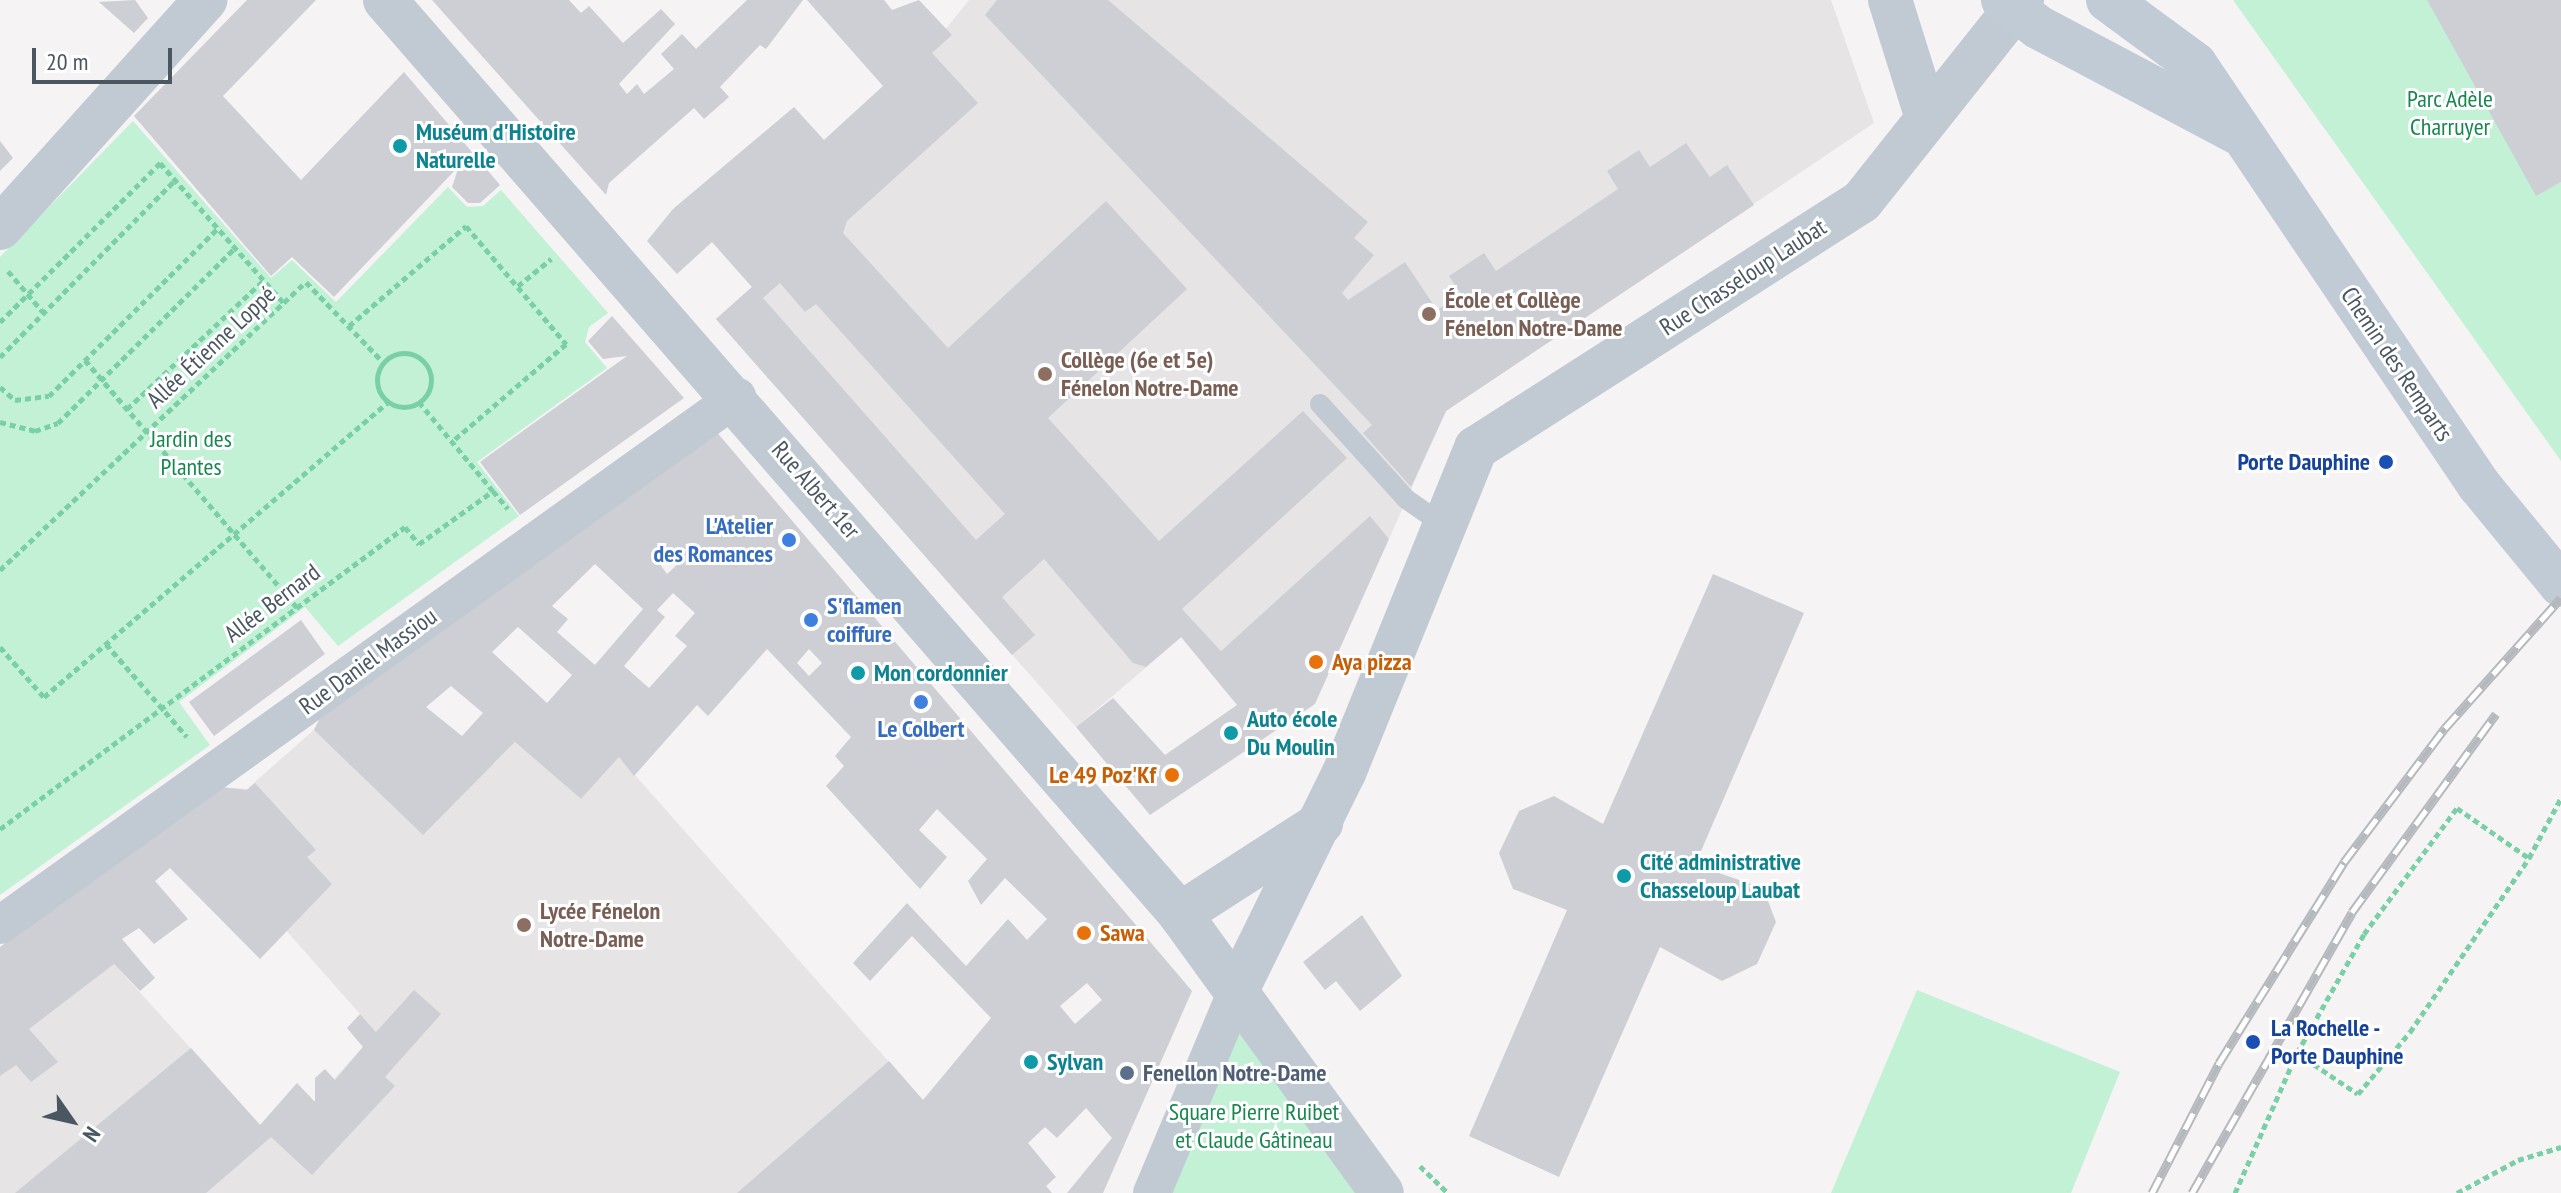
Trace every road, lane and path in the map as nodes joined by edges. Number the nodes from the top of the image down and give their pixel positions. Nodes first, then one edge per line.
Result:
1 (205, 0) edge
2 (385, 0) edge
3 (1890, 0) edge
4 (2108, 0) edge
5 (2014, 3) edge
6 (1927, 118) junction
7 (2243, 136) junction
8 (175, 180) junction
9 (0, 228) edge
10 (218, 228) junction
11 (235, 248) junction
12 (0, 261) edge
13 (264, 280) junction
14 (28, 295) junction
15 (284, 303) junction
16 (43, 312) junction
17 (0, 322) edge
18 (349, 326) junction
19 (0, 357) edge
20 (85, 360) junction
21 (383, 362) junction
22 (102, 380) junction
23 (0, 387) edge
24 (737, 397) junction
25 (388, 402) junction
26 (420, 403) junction
27 (1320, 404) dead end
28 (127, 409) junction
29 (0, 422) edge
30 (146, 432) junction
31 (452, 442) junction
32 (1445, 526) junction
33 (235, 534) junction
34 (0, 570) edge
35 (2561, 585) edge
36 (297, 607) junction
37 (106, 644) junction
38 (0, 647) edge
39 (162, 709) junction
40 (190, 741) dead end
41 (2561, 798) edge
42 (1321, 823) junction
43 (0, 829) edge
44 (2529, 858) junction
45 (1180, 914) junction
46 (0, 925) edge
47 (1238, 988) junction
48 (2297, 1053) junction
49 (2561, 1147) edge
50 (1152, 1193) edge
51 (1382, 1193) edge
52 (2235, 1193) edge
53 (2457, 1193) edge

1 - 9 street
2 - 24 street, Rue Albert 1er
3 - 6 street
4 - 7 main road, Chemin des Remparts
5 - 6 street, Rue Chasseloup Laubat
5 - 7 main road, Chemin des Remparts
6 - 32 street, Rue Chasseloup Laubat
7 - 35 main road, Chemin des Remparts
8 - 10 path
8 - 14 path
8 - 16 path
10 - 11 path
10 - 20 path
11 - 13 path
11 - 22 path
12 - 14 path
13 - 15 path
13 - 28 path
14 - 16 path
14 - 17 path
15 - 18 path, Allée Étienne Loppé
15 - 30 path, Allée Étienne Loppé
16 - 19 path
18 - 21 path
18 - 31 path
20 - 22 path
20 - 23 path
21 - 25 path
21 - 26 path
22 - 28 path
22 - 29 path
24 - 45 street, Rue Albert 1er
24 - 46 street, Rue Daniel Massiou
25 - 26 path
25 - 33 path
26 - 31 path
27 - 32 lane
28 - 30 path
30 - 33 path
30 - 34 path, Allée Étienne Loppé
31 - 36 path, Allée Bernard
32 - 42 street, Rue Chasseloup Laubat
33 - 36 path
33 - 37 path
36 - 39 path, Allée Bernard
37 - 38 path
37 - 39 path
39 - 40 path
39 - 43 path, Allée Bernard
41 - 44 path
42 - 45 street
42 - 47 street, Rue Chasseloup Laubat
44 - 48 path
44 - 48 path
45 - 47 street, Rue Albert 1er
47 - 50 street
47 - 51 street, Rue Albert 1er
48 - 52 path
49 - 53 path

